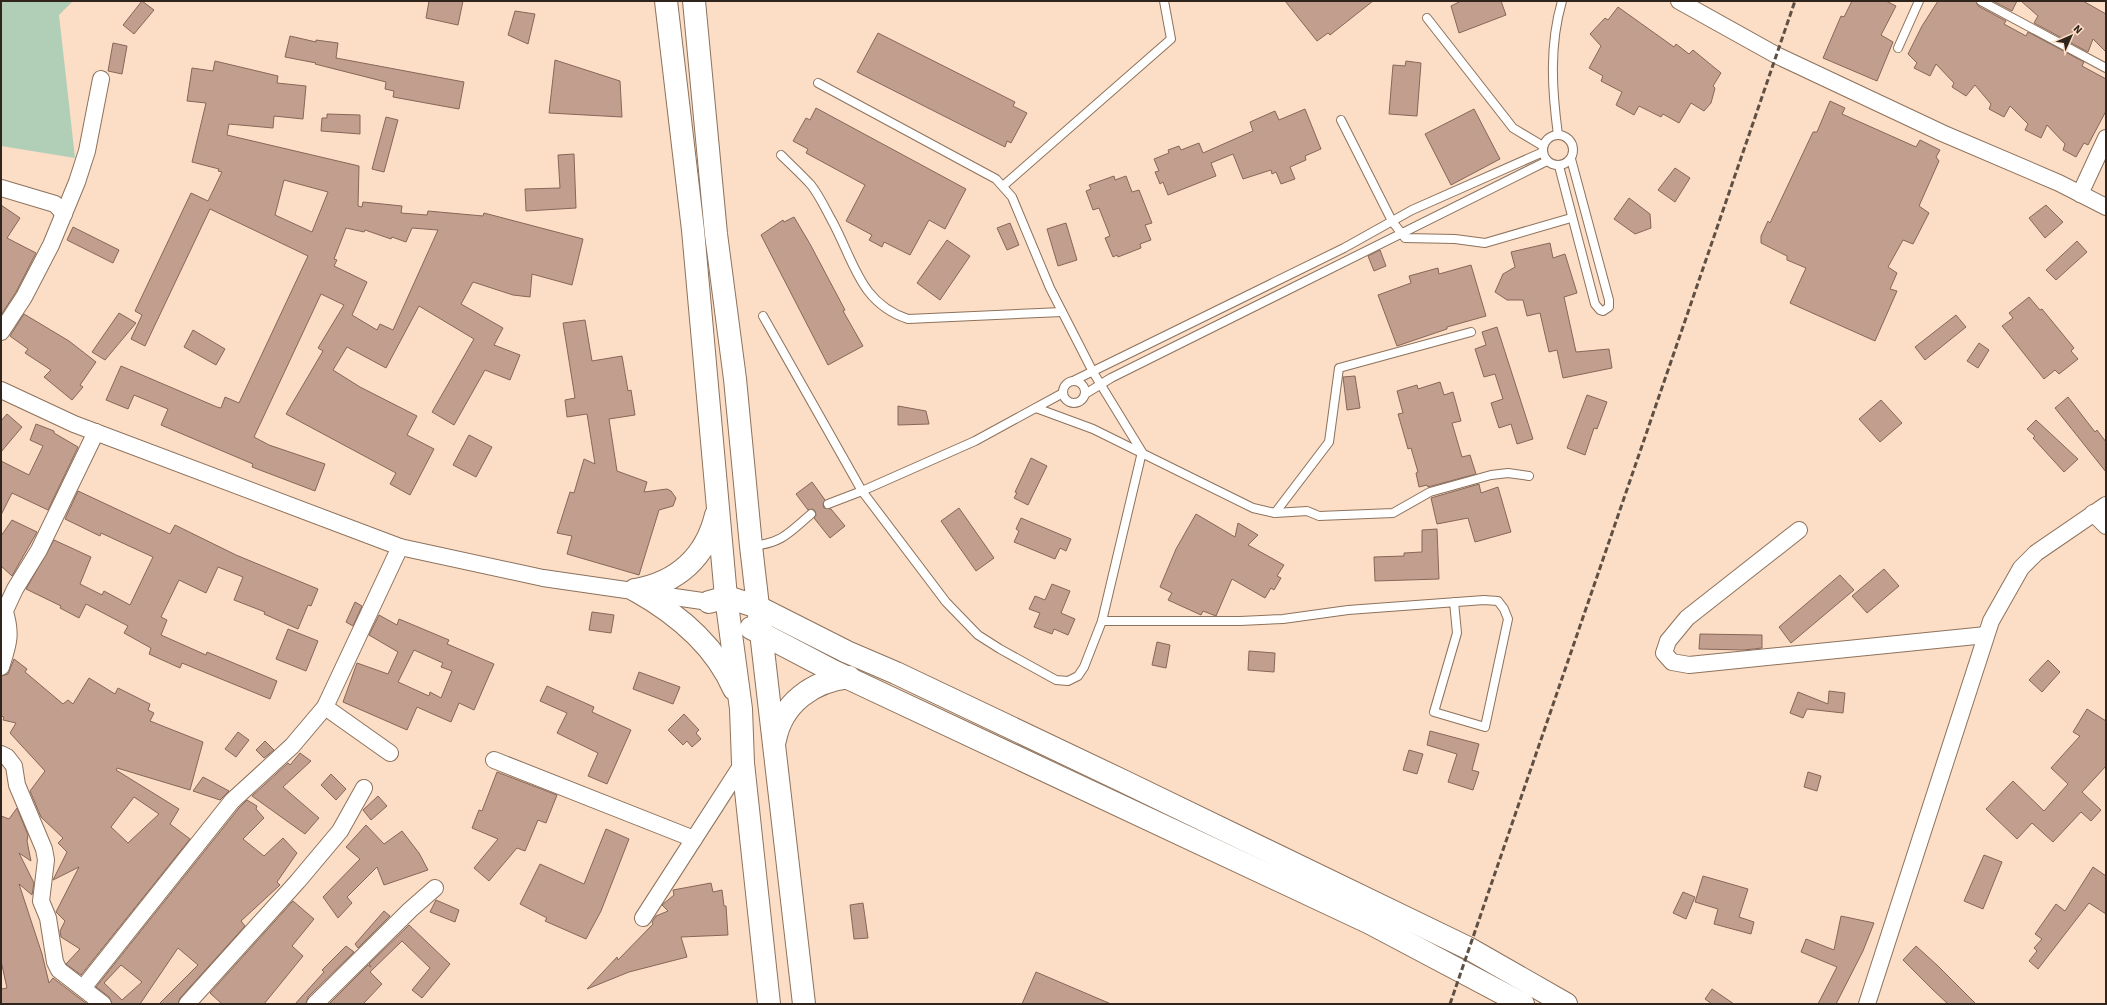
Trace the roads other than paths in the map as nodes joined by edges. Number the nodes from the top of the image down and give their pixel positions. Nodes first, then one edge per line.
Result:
1 (666, 1) edge
2 (694, 1) edge
3 (1164, 1) edge
4 (1562, 1) edge
5 (1679, 1) edge
6 (1919, 1) edge
7 (1980, 1) edge
8 (1427, 18) dead end
9 (1898, 48) dead end
10 (2106, 68) edge
11 (101, 79) dead end
12 (818, 83) dead end
13 (1341, 120) dead end
14 (1558, 135) junction
15 (2106, 138) edge
16 (1543, 149) junction
17 (781, 155) dead end
18 (1570, 159) junction
19 (1547, 161) junction
20 (1559, 166) junction
21 (1003, 186) junction
22 (1, 188) edge
23 (2080, 194) junction
24 (2106, 207) edge
25 (64, 214) junction
26 (1571, 218) junction
27 (1392, 221) junction
28 (1401, 234) junction
29 (1062, 312) junction
30 (763, 316) dead end
31 (1, 332) edge
32 (1471, 332) dead end
33 (1093, 372) junction
34 (1076, 380) junction
35 (1100, 384) junction
36 (1, 390) edge
37 (1063, 394) junction
38 (1085, 394) junction
39 (1036, 408) junction
40 (96, 432) junction
41 (1142, 452) junction
42 (1529, 476) dead end
43 (862, 491) junction
44 (718, 500) junction
45 (828, 504) dead end
46 (2099, 509) edge
47 (1275, 513) junction
48 (811, 514) dead end
49 (2106, 526) edge
50 (1799, 530) dead end
51 (751, 546) junction
52 (400, 547) junction
53 (635, 590) junction
54 (1454, 602) junction
55 (722, 605) junction
56 (758, 607) junction
57 (3, 616) edge
58 (1102, 621) junction
59 (761, 633) junction
60 (1986, 634) junction
61 (1, 667) edge
62 (849, 677) junction
63 (741, 709) junction
64 (320, 713) junction
65 (774, 745) junction
66 (390, 753) dead end
67 (1, 754) edge
68 (494, 760) dead end
69 (743, 763) junction
70 (364, 788) dead end
71 (694, 839) junction
72 (435, 888) dead end
73 (642, 918) dead end
74 (83, 988) junction
75 (1510, 1001) edge
76 (103, 1004) edge
77 (187, 1004) edge
78 (315, 1004) edge
79 (769, 1004) edge
80 (804, 1004) edge
81 (1566, 1004) edge
82 (1867, 1004) edge

1 - 44 main road
2 - 51 main road
3 - 21 lane
4 - 14 lane
5 - 23 street
6 - 9 lane
7 - 10 lane
8 - 16 lane
11 - 25 street
12 - 21 lane
13 - 27 lane
14 - 16 lane
14 - 18 lane
15 - 23 street
16 - 19 lane
16 - 27 lane
17 - 29 lane
18 - 20 lane
18 - 26 lane
19 - 20 lane
19 - 28 lane
20 - 26 lane
21 - 29 lane
22 - 25 street
23 - 24 street
25 - 31 street
26 - 28 lane
27 - 28 lane
27 - 33 lane
28 - 35 lane
29 - 33 lane
30 - 43 lane
32 - 47 lane
33 - 34 lane
33 - 35 lane
34 - 37 lane
34 - 38 lane
35 - 38 lane
35 - 41 lane
36 - 40 street
37 - 38 lane
37 - 39 lane
39 - 41 lane
39 - 43 lane
40 - 52 street
40 - 57 street
41 - 47 lane
41 - 58 lane
42 - 47 lane
43 - 45 lane
43 - 58 lane
44 - 53 main road
44 - 55 main road
46 - 49 street
46 - 60 street
48 - 51 lane
50 - 60 street
51 - 56 main road
52 - 53 street
52 - 64 street
53 - 55 street
53 - 63 main road
54 - 54 lane
54 - 58 lane
55 - 56 main road
55 - 59 main road
55 - 63 main road
56 - 59 main road
56 - 81 main road
57 - 61 street
59 - 62 main road
59 - 65 main road
60 - 82 street
62 - 65 main road
62 - 75 main road
63 - 69 main road
64 - 66 street
64 - 74 street
65 - 80 main road
67 - 74 street
68 - 71 street
69 - 71 street
69 - 79 main road
70 - 77 street
71 - 73 street
72 - 78 street
74 - 76 street

